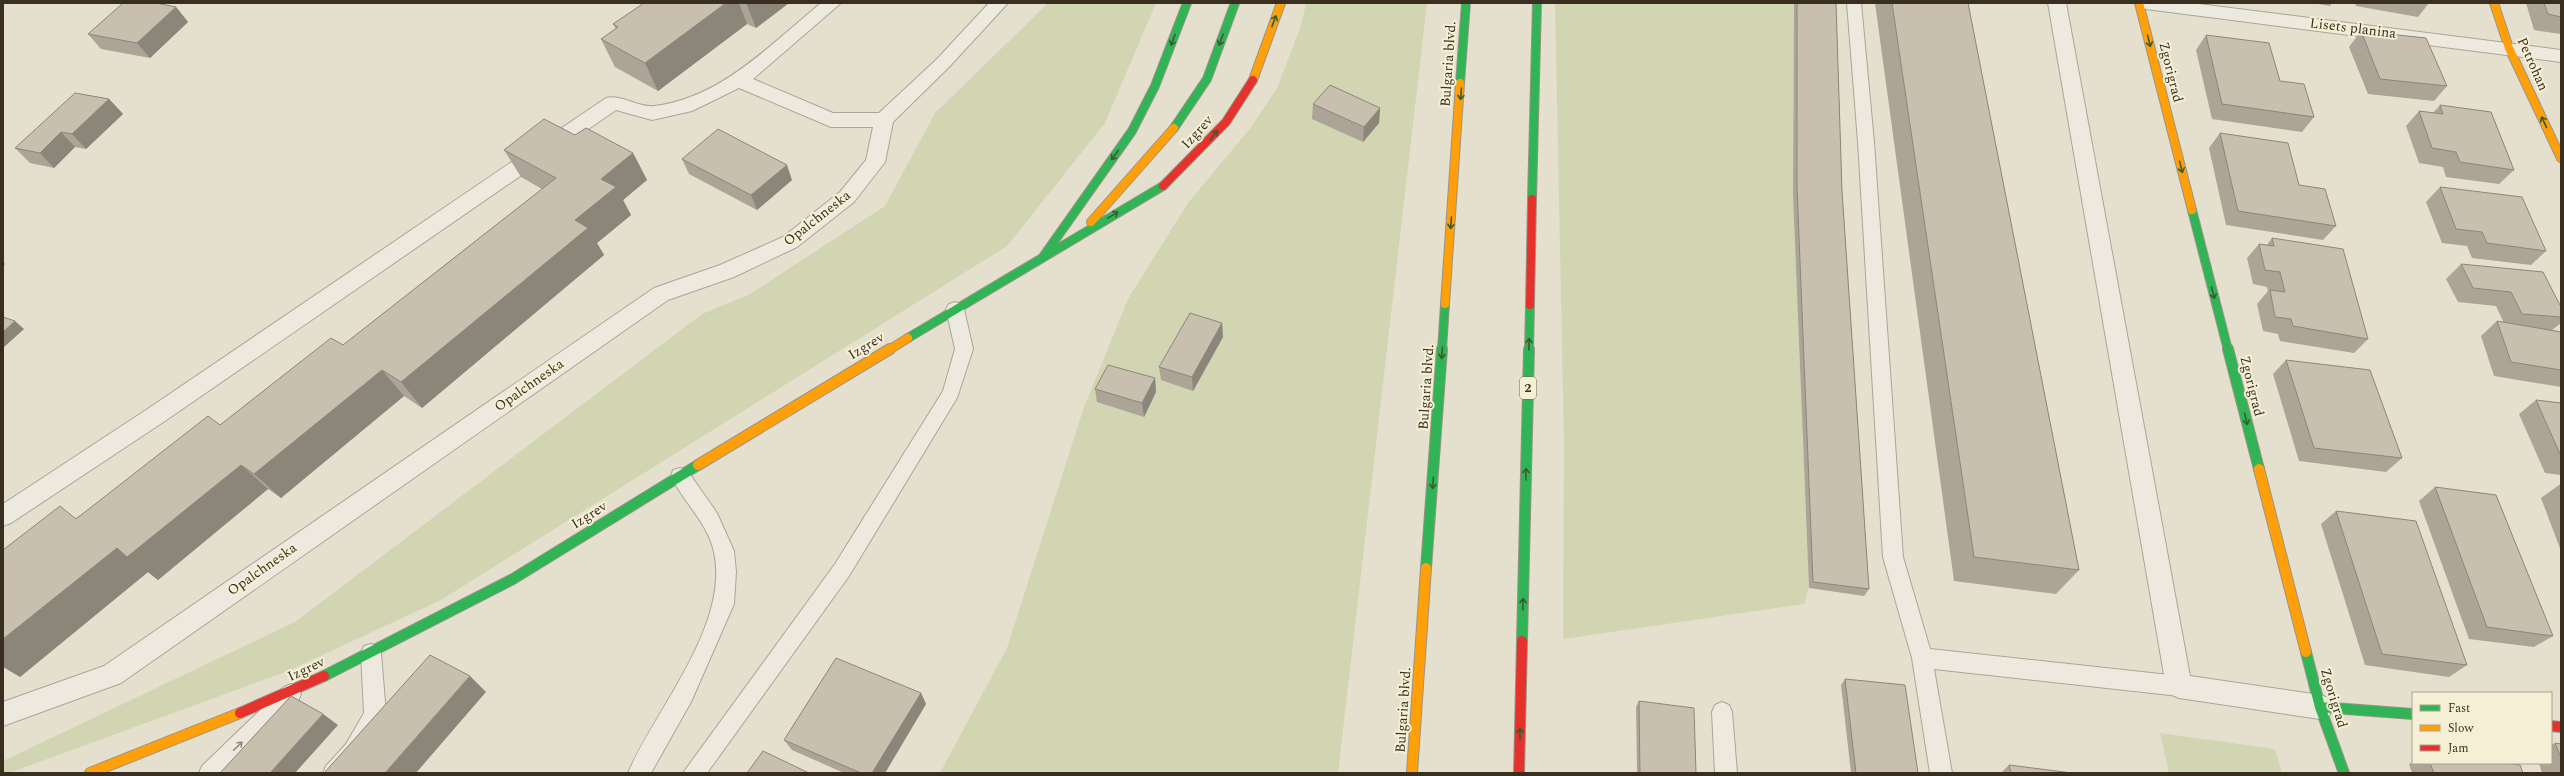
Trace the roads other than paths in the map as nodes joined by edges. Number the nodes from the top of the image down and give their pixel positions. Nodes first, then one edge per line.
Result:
1 (832, 3) edge
2 (998, 3) edge
3 (1187, 3) edge
4 (1235, 3) edge
5 (1281, 3) edge
6 (1466, 3) edge
7 (1537, 3) edge
8 (1854, 3) edge
9 (2057, 3) edge
10 (2139, 3) edge
11 (2146, 3) edge
12 (2494, 3) edge
13 (1454, 18) dead end
14 (2509, 48) junction
15 (1463, 55) junction
16 (2561, 56) edge
17 (739, 81) junction
18 (884, 120) junction
19 (2561, 158) edge
20 (1080, 235) junction
21 (1043, 257) junction
22 (956, 309) junction
23 (680, 476) junction
24 (3, 516) edge
25 (371, 653) junction
26 (1922, 658) junction
27 (2179, 686) junction
28 (294, 690) junction
29 (2320, 707) junction
30 (1722, 712) dead end
31 (3, 714) edge
32 (2412, 714) edge
33 (90, 773) edge
34 (210, 773) edge
35 (334, 773) edge
36 (639, 773) edge
37 (694, 773) edge
38 (1412, 773) edge
39 (1519, 773) edge
40 (1726, 773) edge
41 (1941, 773) edge
42 (2344, 773) edge

1 - 17 street
2 - 18 street
3 -> 21 main road
4 -> 20 main road, Izgrev
20 -> 5 main road, Izgrev
6 - 15 main road, Bulgaria blvd.
39 -> 7 main road, 2
8 - 26 lane
9 - 27 street
10 -> 29 main road, Zgorigrad
11 - 14 street, Lisets planina
12 - 14 main road, Petrohan
13 - 15 main road
14 - 16 street, Lisets planina
19 -> 14 main road, Petrohan
15 -> 38 main road, Bulgaria blvd.
17 - 18 street
17 - 24 street
18 - 31 street, Opalchneska
20 - 21 main road, Izgrev
21 - 22 main road, Izgrev
22 - 23 main road, Izgrev
22 - 37 lane
23 - 25 main road, Izgrev
23 - 36 lane
25 - 28 main road, Izgrev
25 - 35 lane
26 - 27 lane
26 - 41 lane
27 - 29 street
28 - 33 main road, Izgrev
34 -> 28 lane
29 - 32 main road
29 - 42 main road, Zgorigrad
30 - 40 lane

